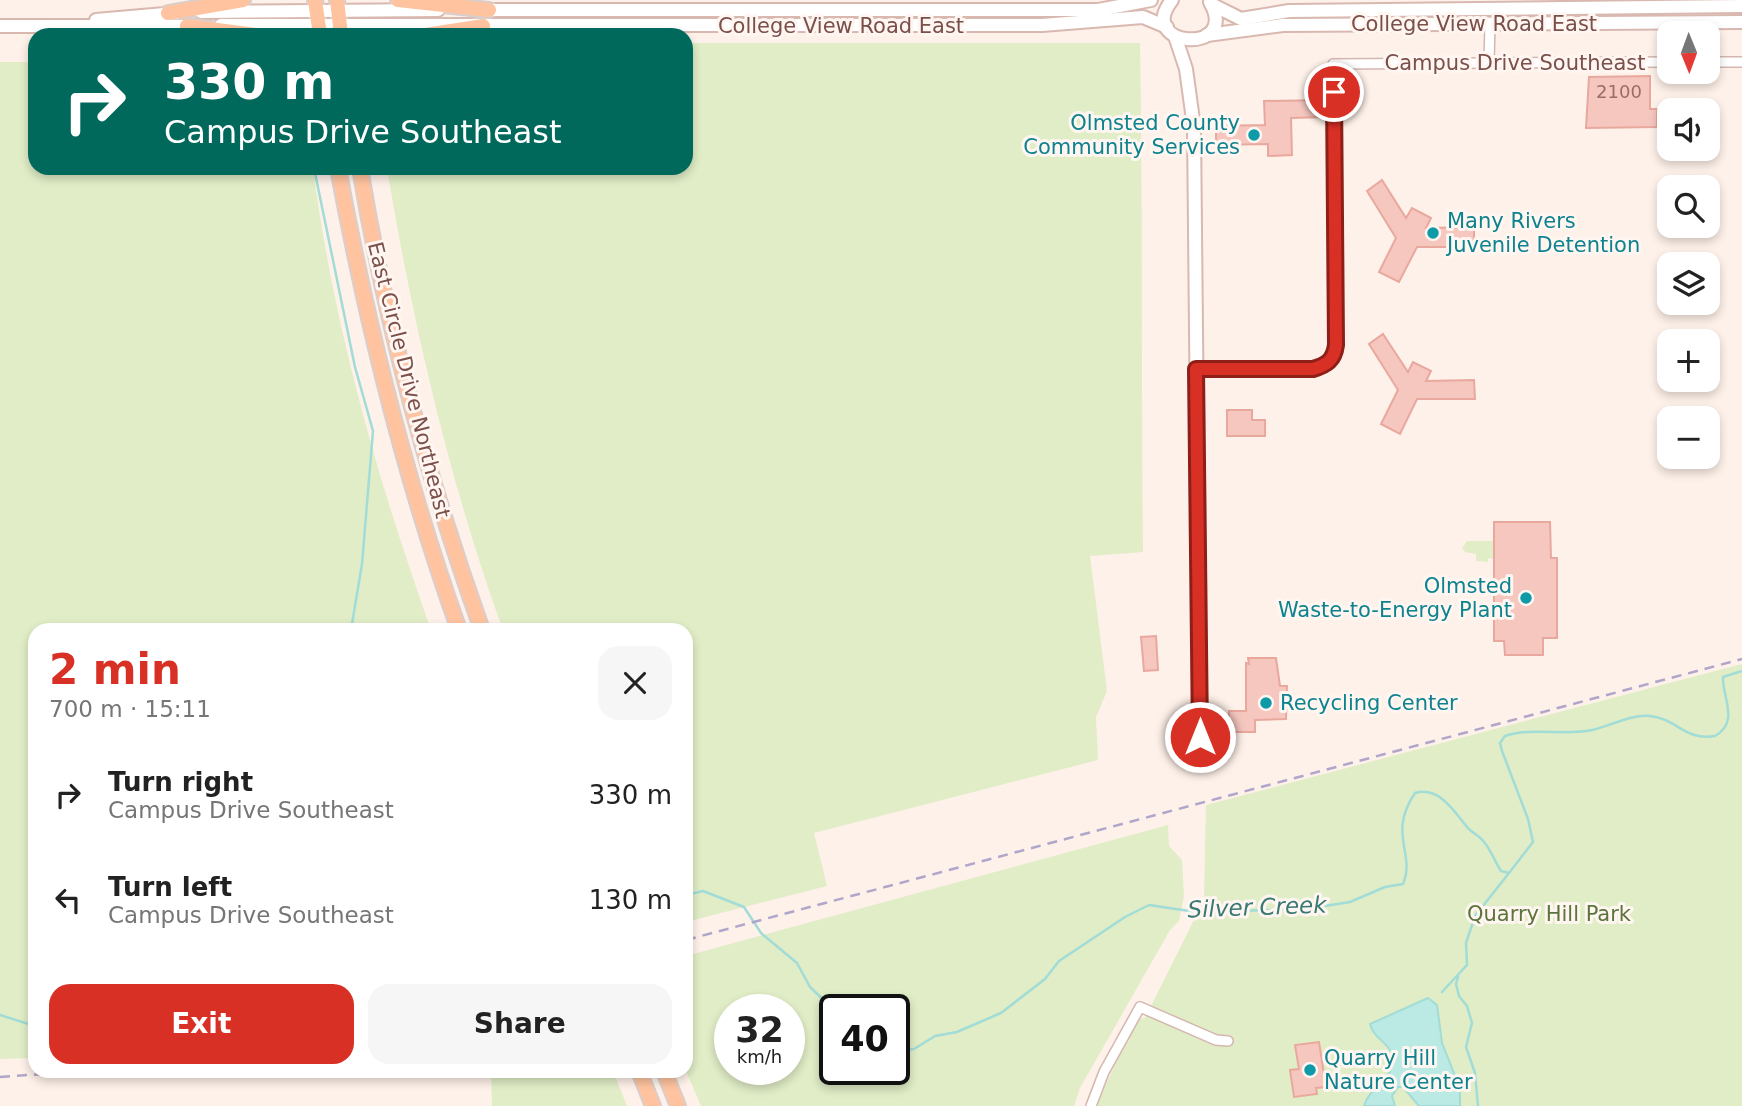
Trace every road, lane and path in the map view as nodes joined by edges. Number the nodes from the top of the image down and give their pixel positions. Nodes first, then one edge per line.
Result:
1 (243, 0) edge
2 (398, 0) edge
3 (1151, 0) edge
4 (1172, 0) edge
5 (1210, 2) edge
6 (316, 5) edge
7 (337, 5) edge
8 (1742, 6) edge
9 (489, 10) junction
10 (168, 13) junction
11 (1742, 22) edge
12 (1490, 24) junction
13 (51, 25) junction
14 (0, 26) edge
15 (187, 26) junction
16 (484, 26) junction
17 (202, 28) edge
18 (253, 28) edge
19 (319, 28) edge
20 (340, 28) edge
21 (412, 28) edge
22 (471, 28) edge
23 (1171, 32) junction
24 (1204, 37) junction
25 (1657, 62) edge
26 (1720, 62) edge
27 (1742, 62) edge
28 (1489, 63) junction
29 (1185, 64) junction
30 (339, 175) edge
31 (361, 175) edge
32 (1196, 369) junction
33 (457, 623) edge
34 (480, 623) edge
35 (1200, 737) dead end
36 (1228, 1041) dead end
37 (642, 1078) edge
38 (666, 1078) edge
39 (653, 1106) edge
40 (678, 1106) edge
41 (1091, 1106) edge

1 - 10 main road
2 - 9 main road
3 - 9 main road, College View Road East
4 - 23 main road
5 - 8 main road, College View Road East
5 - 24 main road
6 - 7 main road, College View Road East
6 - 10 main road, College View Road East
6 - 19 main road
7 - 9 main road, College View Road East
7 - 20 main road
10 - 13 main road, College View Road East
11 - 12 main road, College View Road East
12 - 24 main road, College View Road East
12 - 28 street
13 - 14 main road, College View Road East
13 - 15 main road, College View Road East
15 - 17 main road
15 - 18 main road, College View Road East
16 - 21 main road, College View Road East
16 - 22 main road
16 - 23 main road, College View Road East
23 - 24 main road, College View Road East
23 - 29 main road
24 - 29 main road
25 - 28 street, Campus Drive Southeast
26 - 27 street
28 - 32 street, Campus Drive Southeast
29 - 32 main road
30 - 33 main road, East Circle Drive Northeast
31 - 34 main road, East Circle Drive Northeast
32 - 35 main road
36 - 41 street
37 - 39 main road
38 - 40 main road

